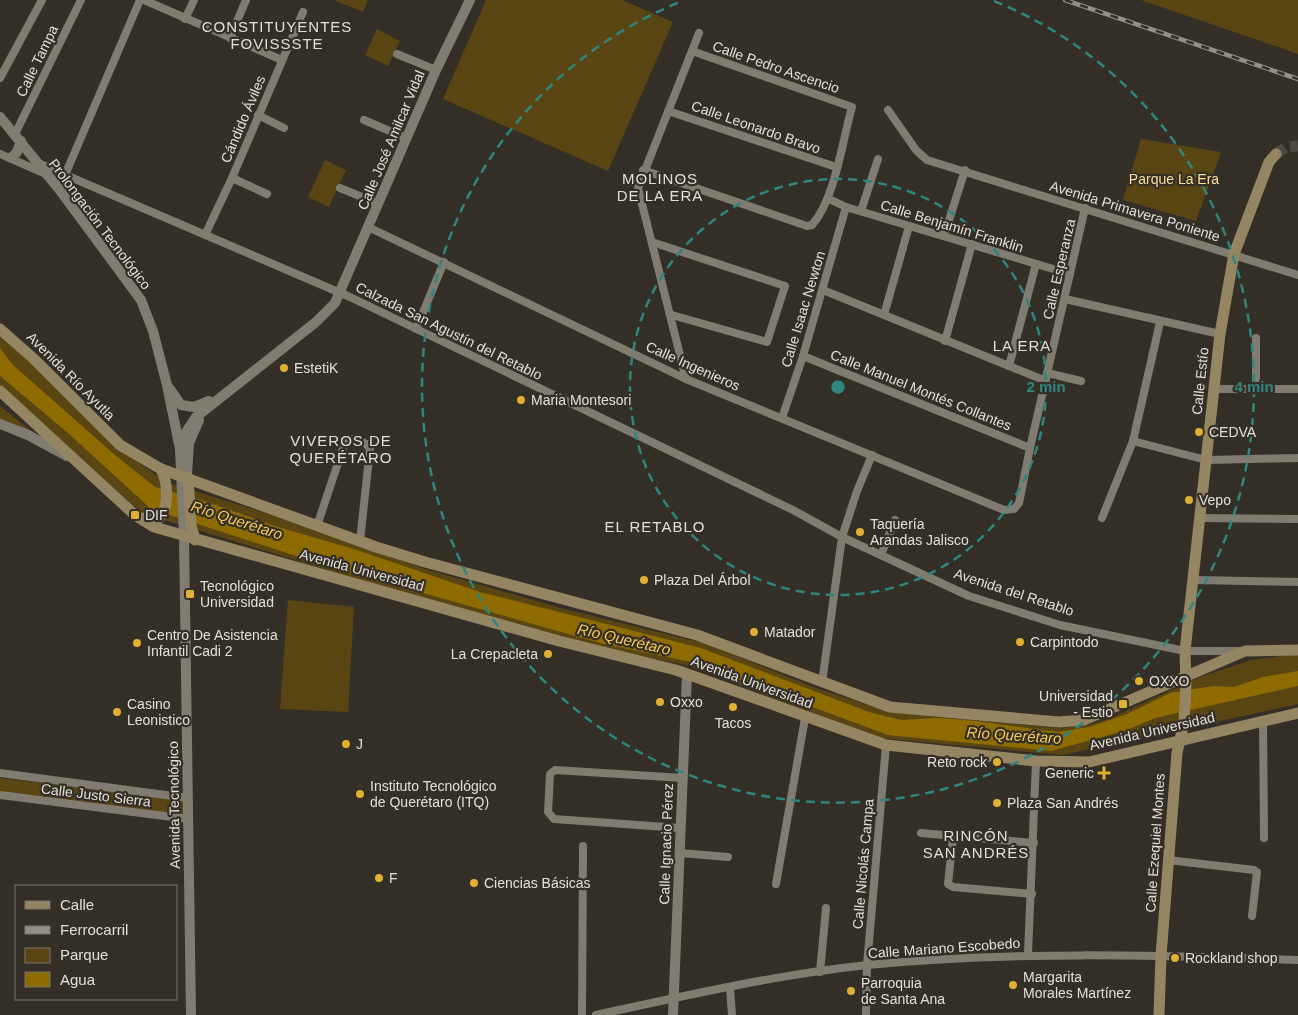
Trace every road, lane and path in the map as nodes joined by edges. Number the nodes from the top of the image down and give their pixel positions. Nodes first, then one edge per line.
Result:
1 (42, 0) edge
2 (81, 0) edge
3 (140, 0) edge
4 (144, 0) edge
5 (194, 0) edge
6 (246, 0) edge
7 (470, 0) edge
8 (303, 12) dead end
9 (186, 19) junction
10 (699, 33) dead end
11 (230, 38) junction
12 (692, 51) junction
13 (397, 54) dead end
14 (282, 60) junction
15 (436, 70) junction
16 (0, 78) edge
17 (888, 110) dead end
18 (668, 111) junction
19 (258, 115) junction
20 (0, 117) edge
21 (364, 120) dead end
22 (284, 128) dead end
23 (18, 137) junction
24 (406, 138) junction
25 (0, 154) edge
26 (1276, 154) tunnel mouth
27 (11, 158) junction
28 (878, 159) dead end
29 (37, 163) junction
30 (836, 167) junction
31 (643, 170) junction
32 (965, 170) junction
33 (46, 174) junction
34 (65, 175) junction
35 (232, 178) junction
36 (340, 188) dead end
37 (59, 189) junction
38 (267, 194) dead end
39 (829, 199) junction
40 (378, 204) junction
41 (846, 207) junction
42 (1085, 208) junction
43 (861, 211) junction
44 (909, 226) junction
45 (368, 227) junction
46 (205, 235) junction
47 (944, 236) junction
48 (652, 242) junction
49 (972, 244) junction
50 (1234, 254) junction
51 (444, 262) junction
52 (1036, 264) junction
53 (1070, 274) junction
54 (1298, 275) edge
55 (823, 290) junction
56 (339, 292) junction
57 (1064, 299) junction
58 (672, 315) junction
59 (884, 315) junction
60 (1160, 322) junction
61 (416, 328) junction
62 (0, 329) edge
63 (1220, 334) junction
64 (1256, 338) dead end
65 (945, 341) junction
66 (803, 356) junction
67 (1009, 366) junction
68 (1047, 373) junction
69 (686, 379) junction
70 (1046, 381) junction
71 (1081, 381) dead end
72 (167, 385) junction
73 (1298, 389) edge
74 (1214, 390) junction
75 (1256, 390) junction
76 (0, 391) edge
77 (213, 401) junction
78 (782, 418) junction
79 (0, 424) edge
80 (1133, 441) junction
81 (120, 445) joint
82 (1030, 448) junction
83 (180, 449) junction
84 (872, 455) junction
85 (1298, 458) edge
86 (1206, 460) junction
87 (79, 462) junction
88 (161, 469) junction
89 (185, 481) junction
90 (1014, 509) joint
91 (135, 515) junction
92 (1102, 518) dead end
93 (1201, 518) junction
94 (1298, 519) edge
95 (895, 520) dead end
96 (317, 526) junction
97 (842, 537) junction
98 (190, 539) junction
99 (360, 542) junction
100 (881, 555) junction
101 (1193, 580) junction
102 (1298, 582) edge
103 (1298, 650) edge
104 (1185, 651) junction
105 (1245, 651) junction
106 (687, 674) junction
107 (1186, 680) junction
108 (822, 684) junction
109 (1298, 713) edge
110 (805, 718) junction
111 (1263, 720) junction
112 (1179, 741) junction
113 (886, 745) junction
114 (1036, 761) junction
115 (0, 773) edge
116 (683, 778) junction
117 (0, 795) edge
118 (188, 798) junction
119 (188, 819) junction
120 (680, 828) junction
121 (921, 833) dead end
122 (953, 837) junction
123 (1264, 838) dead end
124 (1034, 843) junction
125 (583, 846) dead end
126 (680, 853) junction
127 (728, 857) dead end
128 (1168, 860) junction
129 (776, 884) dead end
130 (1032, 894) junction
131 (826, 908) dead end
132 (1252, 916) dead end
133 (1028, 954) junction
134 (1161, 956) junction
135 (1298, 960) edge
136 (867, 966) junction
137 (820, 972) junction
138 (730, 988) junction
139 (673, 999) junction
140 (605, 1014) edge
141 (191, 1015) edge
142 (582, 1015) edge
143 (596, 1015) edge
144 (673, 1015) edge
145 (732, 1015) edge
146 (866, 1015) edge
147 (1159, 1015) edge

1 - 16 street
2 - 23 street, Calle Tampa
3 - 34 street
4 - 9 street
5 - 9 street
6 - 11 street
7 - 15 street, Calle José Amilcar Vidal
8 - 14 street, Cándido Áviles
9 - 11 street
10 - 12 street
11 - 14 street
12 - 18 street
12 - 30 street, Calle Pedro Ascencio
13 - 15 street
14 - 19 street, Cándido Áviles
15 - 24 street, Calle José Amilcar Vidal
17 - 32 street, Avenida Primavera Poniente
18 - 30 street, Calle Leonardo Bravo
18 - 31 street
19 - 22 street
19 - 35 street, Cándido Áviles
20 - 23 street, Prolongación Tecnológico
21 - 24 street
23 - 27 street
23 - 29 street, Prolongación Tecnológico
24 - 40 street, Calle José Amilcar Vidal
25 - 27 street
26 - 50 main road, Calle Estío
27 - 33 street
28 - 43 street
29 - 33 street, Prolongación Tecnológico
29 - 34 street, Calzada San Agustín del Retablo
30 - 39 street
31 - 39 street
31 - 48 street
32 - 42 street, Avenida Primavera Poniente
32 - 47 street
33 - 37 street, Prolongación Tecnológico
34 - 37 street
34 - 46 street, Calzada San Agustín del Retablo
35 - 38 street
35 - 46 street, Cándido Áviles
36 - 40 street
37 - 72 street, Prolongación Tecnológico
39 - 41 street, Calle Benjamín Franklin
40 - 45 street, Calle José Amilcar Vidal
41 - 43 street, Calle Benjamín Franklin
41 - 55 street, Calle Isaac Newton
42 - 50 street, Avenida Primavera Poniente
42 - 53 street, Calle Esperanza
43 - 44 street, Calle Benjamín Franklin
44 - 47 street, Calle Benjamín Franklin
44 - 59 street
45 - 51 street, Calle Ingenieros
45 - 56 street, Calle José Amilcar Vidal
46 - 56 street, Calzada San Agustín del Retablo
47 - 49 street, Calle Benjamín Franklin
48 - 58 street
48 - 58 street
49 - 52 street, Calle Benjamín Franklin
49 - 65 street
50 - 54 street, Avenida Primavera Poniente
50 - 63 main road, Calle Estío
51 - 61 street
51 - 69 street, Calle Ingenieros
52 - 53 street, Calle Benjamín Franklin
52 - 67 street
53 - 57 street, Calle Esperanza
55 - 59 street
55 - 66 street, Calle Isaac Newton
56 - 61 street, Calzada San Agustín del Retablo
56 - 77 street, Calle José Amilcar Vidal
57 - 60 street
57 - 68 street, Calle Esperanza
58 - 69 street
59 - 65 street
60 - 63 street
60 - 80 street
61 - 97 street, Calzada San Agustín del Retablo
62 - 81 main road, Avenida Río Ayutla
63 - 74 main road, Calle Estío
64 - 75 street
65 - 67 street
66 - 78 street, Calle Isaac Newton
66 - 82 street, Calle Manuel Montés Collantes
67 - 70 street
68 - 70 street, Calle Esperanza
68 - 71 street
69 - 78 street, Calle Ingenieros
70 - 82 street, Calle Esperanza
72 - 77 street
72 - 83 street, Prolongación Tecnológico
73 - 75 street
74 - 75 street
74 - 86 main road, Calle Estío
76 - 87 main road
77 - 83 street, Calle José Amilcar Vidal
77 - 89 street, Calle José Amilcar Vidal
78 - 84 street, Calle Ingenieros
79 - 87 street
80 - 86 street
80 - 92 street
81 - 88 main road, Avenida Universidad
82 - 90 street, Calle Esperanza
83 - 89 street, Prolongación Tecnológico
84 - 90 street, Calle Ingenieros
84 - 97 street
85 - 86 street
86 - 93 main road, Calle Estío
87 - 91 main road, Avenida Universidad
88 - 89 main road, Avenida Universidad
88 - 91 main road
89 - 96 main road, Avenida Universidad
89 - 98 main road
91 - 98 main road, Avenida Universidad
93 - 94 street
93 - 101 main road, Calle Estío
95 - 100 street
96 - 99 main road, Avenida Universidad
96 - 99 street
97 - 100 street, Avenida del Retablo
97 - 108 street
98 - 106 main road, Avenida Universidad
98 - 118 street, Avenida Tecnológico
99 - 108 main road, Avenida Universidad
100 - 104 street, Avenida del Retablo
101 - 102 street
101 - 104 main road, Calle Estío
103 - 105 main road, Avenida Universidad
104 - 105 street, Avenida del Retablo
104 - 107 main road
105 - 107 main road, Avenida Universidad
106 - 110 main road, Avenida Universidad
106 - 116 street, Calle Ignacio Pérez
107 - 108 main road, Avenida Universidad
107 - 112 main road, Calle Ezequiel Montes
109 - 111 main road, Avenida Universidad
110 - 113 main road, Avenida Universidad
110 - 129 street
111 - 112 main road, Avenida Universidad
111 - 123 street
112 - 114 main road, Avenida Universidad
112 - 128 main road, Calle Ezequiel Montes
113 - 114 main road, Avenida Universidad
113 - 136 street, Calle Nicolás Campa
114 - 124 street
115 - 118 street, Calle Justo Sierra
116 - 120 street, Calle Ignacio Pérez
116 - 120 street
117 - 119 street, Calle Justo Sierra
118 - 119 street, Avenida Tecnológico
119 - 141 street, Avenida Tecnológico
120 - 126 street, Calle Ignacio Pérez
121 - 122 street
122 - 124 street
122 - 130 street
124 - 130 street
125 - 142 street
126 - 127 street
126 - 139 street, Calle Ignacio Pérez
128 - 132 street
128 - 134 main road, Calle Ezequiel Montes
130 - 133 street
131 - 137 street
133 - 134 street, Calle Mariano Escobedo
133 - 136 street, Calle Mariano Escobedo
134 - 135 street, Calle Mariano Escobedo
134 - 147 main road, Calle Ezequiel Montes
136 - 137 street, Calle Mariano Escobedo
136 - 146 street, Calle Nicolás Campa
137 - 138 street, Calle Mariano Escobedo
138 - 139 street, Calle Mariano Escobedo
138 - 145 street
139 - 140 street, Calle Mariano Escobedo
139 - 144 street, Calle Ignacio Pérez
140 - 143 street, Calle Mariano Escobedo

